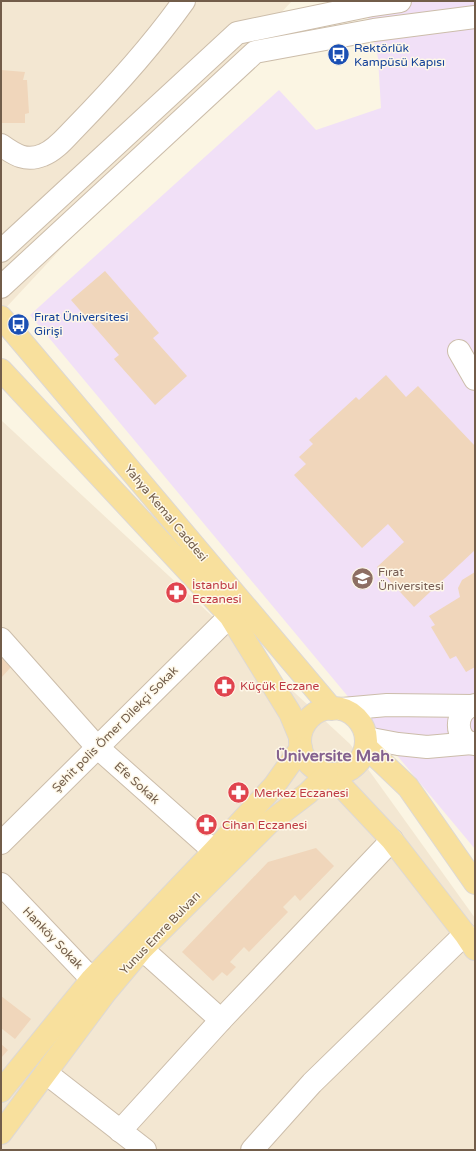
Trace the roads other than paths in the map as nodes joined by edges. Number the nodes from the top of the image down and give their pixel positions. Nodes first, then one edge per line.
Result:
1 (184, 1) edge
2 (400, 1) edge
3 (475, 17) edge
4 (1, 145) edge
5 (1, 250) edge
6 (1, 287) edge
7 (1, 317) edge
8 (459, 351) dead end
9 (1, 370) edge
10 (475, 379) edge
11 (230, 616) junction
12 (1, 639) edge
13 (474, 705) edge
14 (337, 709) junction
15 (301, 742) junction
16 (366, 742) junction
17 (473, 744) edge
18 (97, 747) junction
19 (329, 774) junction
20 (392, 840) junction
21 (1, 843) edge
22 (214, 851) junction
23 (475, 883) edge
24 (1, 884) edge
25 (470, 941) edge
26 (142, 949) junction
27 (98, 986) junction
28 (221, 1020) junction
29 (46, 1073) junction
30 (1, 1091) edge
31 (120, 1131) junction
32 (1, 1133) edge
33 (145, 1150) edge
34 (252, 1150) edge

1 - 4 street
2 - 5 street
3 - 6 street
7 - 14 main road, Yahya Kemal Caddesi
8 - 10 street
9 - 11 main road, Yahya Kemal Caddesi
11 - 15 main road, Yahya Kemal Caddesi
11 - 18 street, Şehit polis Ömer Dilekçi Sokak
12 - 18 street, Efe Sokak
13 - 14 street
13 - 17 street
14 - 15 main road
14 - 16 main road
15 - 19 main road
15 - 22 main road, Yunus Emre Bulvarı
16 - 17 street
16 - 19 main road
16 - 23 main road
18 - 21 street, Şehit polis Ömer Dilekçi Sokak
18 - 22 street, Efe Sokak
19 - 20 main road
19 - 26 main road, Yunus Emre Bulvarı
20 - 25 main road
20 - 28 street
22 - 27 main road, Yunus Emre Bulvarı
24 - 27 street, Hanköy Sokak
25 - 34 street
26 - 27 main road, Yunus Emre Bulvarı
26 - 28 street
27 - 29 main road, Yunus Emre Bulvarı
27 - 30 main road, Yunus Emre Bulvarı
28 - 31 street
29 - 31 street
29 - 32 main road, Yunus Emre Bulvarı
31 - 33 street

